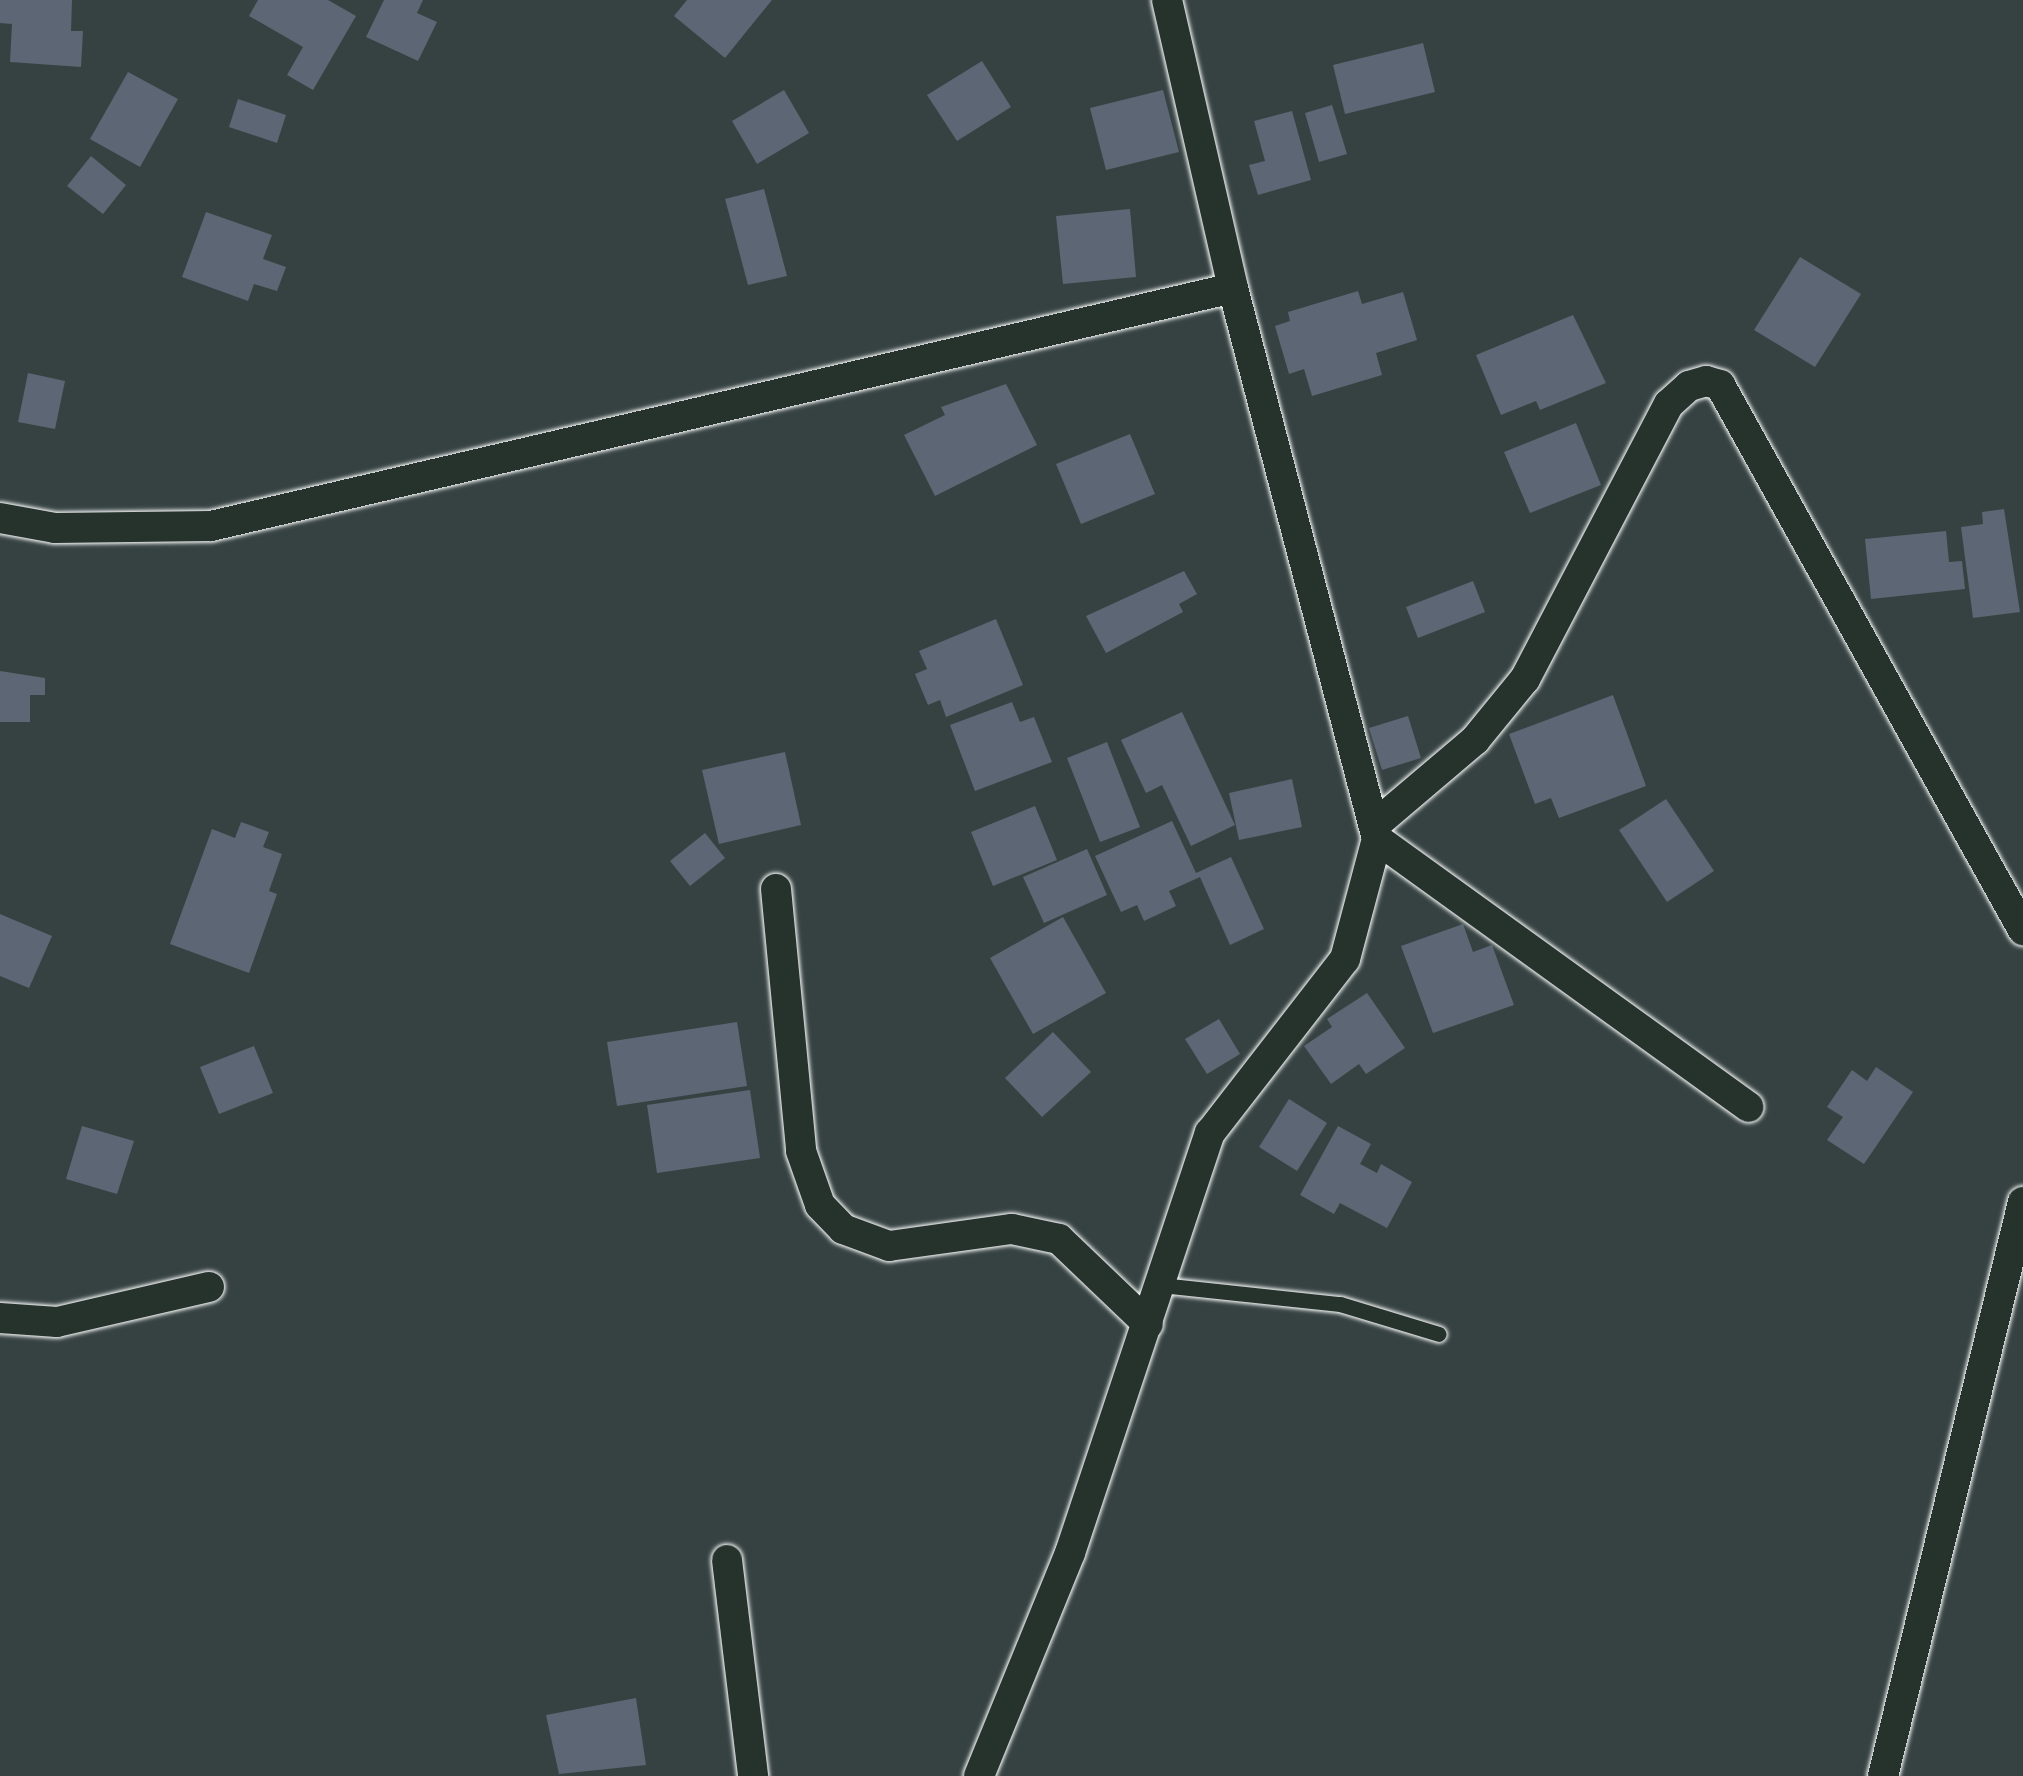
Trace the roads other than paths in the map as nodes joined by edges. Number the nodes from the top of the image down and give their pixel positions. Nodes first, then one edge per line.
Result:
1 (1166, 0) edge
2 (1233, 288) junction
3 (0, 518) edge
4 (1376, 832) junction
5 (776, 889) dead end
6 (2023, 930) edge
7 (1749, 1108) dead end
8 (2023, 1202) edge
9 (1161, 1286) junction
10 (209, 1287) dead end
11 (0, 1318) edge
12 (1148, 1324) junction
13 (1439, 1334) dead end
14 (727, 1560) dead end
15 (752, 1776) edge
16 (979, 1776) edge
17 (1883, 1776) edge

1 - 2 street
2 - 3 street
2 - 4 street
4 - 6 street
4 - 7 street
4 - 9 street
5 - 12 street
8 - 17 street
9 - 12 street
9 - 13 lane
10 - 11 street
12 - 16 street
14 - 15 street

